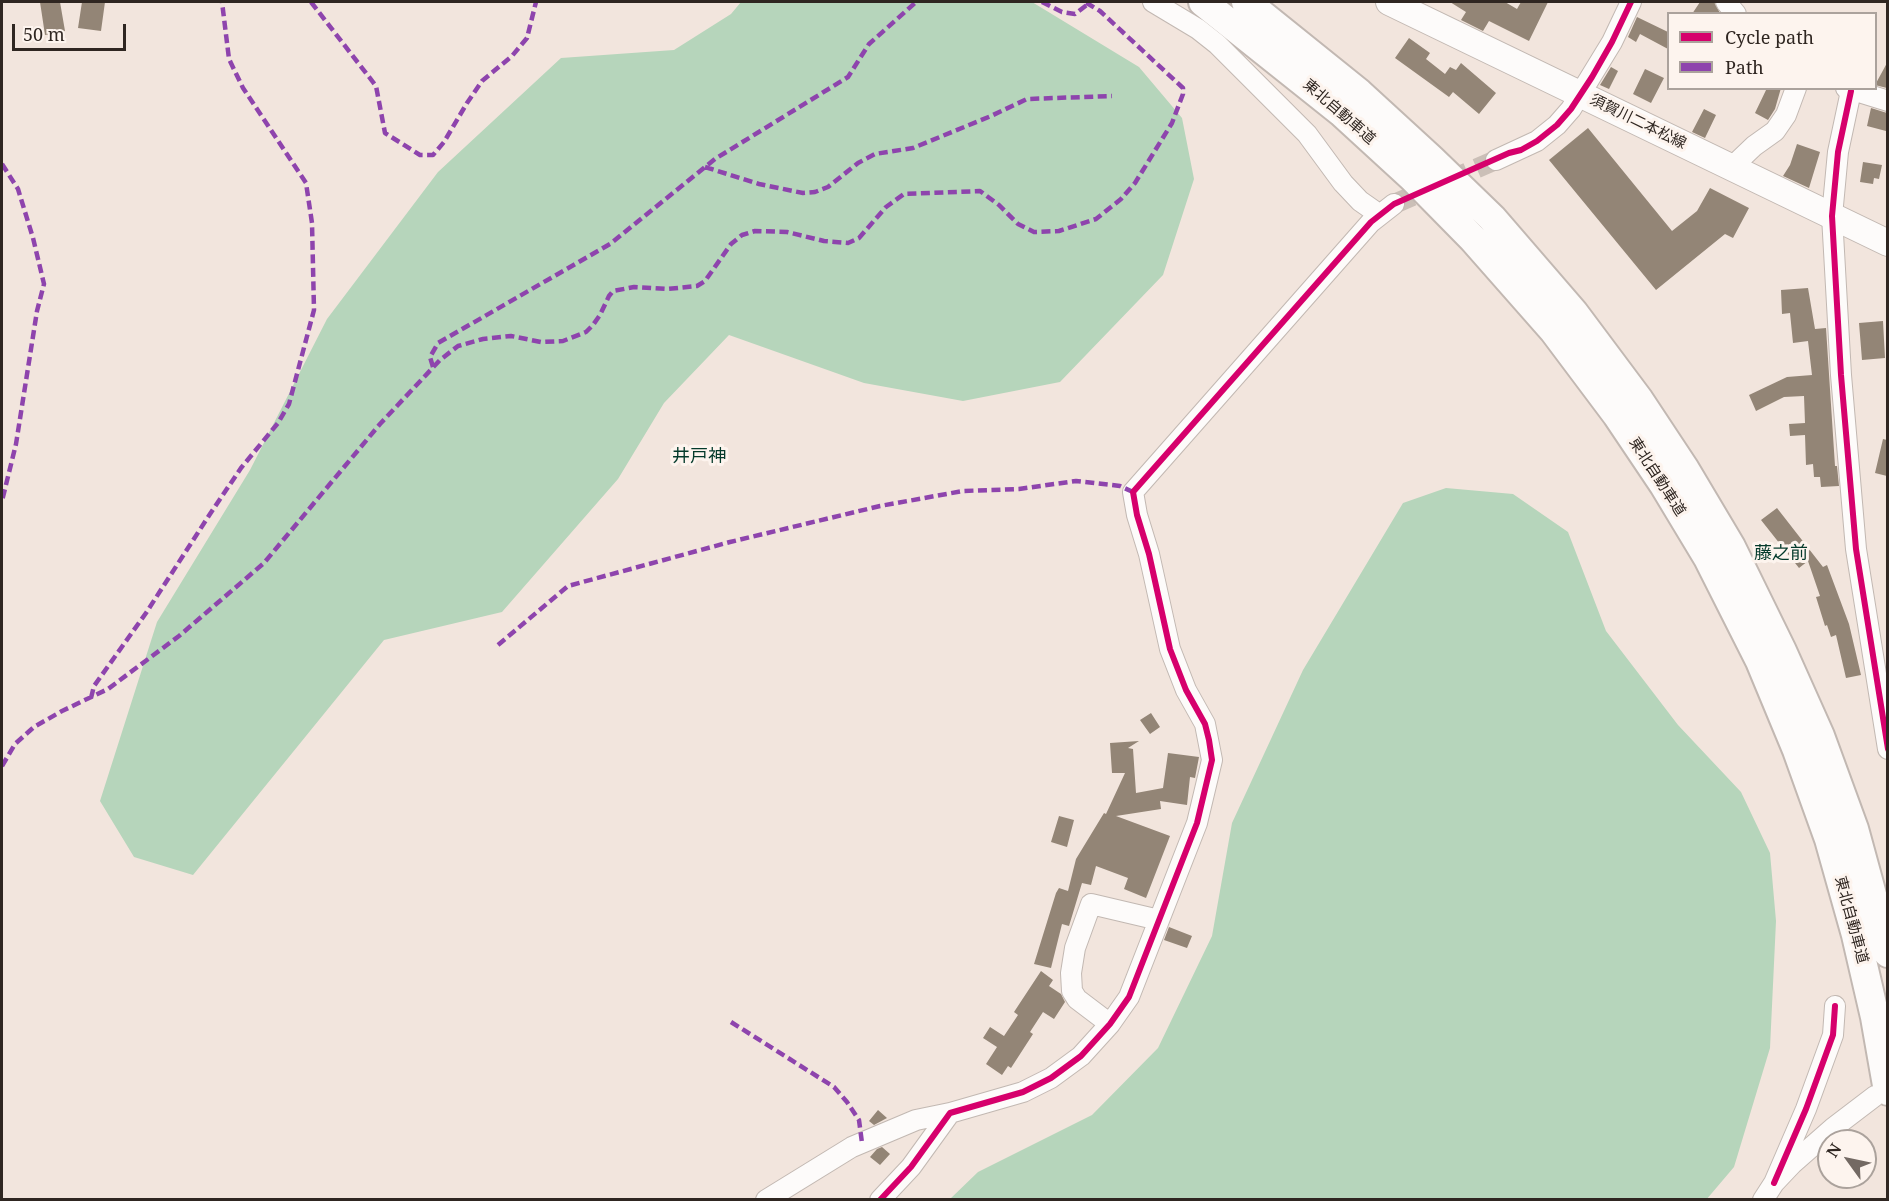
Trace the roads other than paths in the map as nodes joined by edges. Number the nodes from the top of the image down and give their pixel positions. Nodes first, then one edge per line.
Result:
1 (1153, 2) edge
2 (1203, 2) edge
3 (1246, 2) edge
4 (1389, 2) edge
5 (1631, 2) edge
6 (1795, 90) edge
7 (1849, 90) edge
8 (1581, 94) junction
9 (1887, 100) edge
10 (1496, 160) tunnel mouth
11 (1731, 168) junction
12 (1832, 216) junction
13 (1887, 243) edge
14 (1887, 749) edge
15 (1159, 920) junction
16 (1887, 953) edge
17 (1835, 1005) dead end
18 (1110, 1024) junction
19 (1881, 1094) edge
20 (951, 1113) junction
21 (1768, 1191) edge
22 (766, 1200) edge
23 (880, 1200) edge

1 - 15 street
2 - 19 highway, 東北自動車道
3 - 16 highway, 東北自動車道
4 - 8 main road, 須賀川二本松線
5 - 8 street
6 - 11 street
7 - 9 street
7 - 12 street
8 - 10 street
8 - 11 main road, 須賀川二本松線
11 - 12 main road, 須賀川二本松線
12 - 13 main road, 須賀川二本松線
12 - 14 street
15 - 18 street
15 - 18 street
17 - 21 street
18 - 20 street
19 - 21 street
20 - 22 street
20 - 23 street

